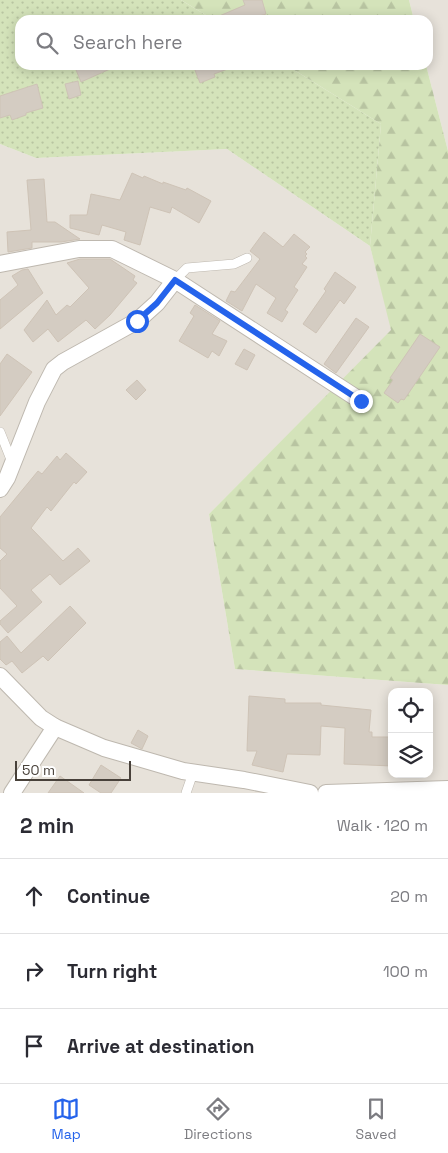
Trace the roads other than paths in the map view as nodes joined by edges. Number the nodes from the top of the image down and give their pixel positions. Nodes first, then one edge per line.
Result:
1 (246, 258) dead end
2 (0, 264) edge
3 (175, 280) junction
4 (361, 401) dead end
5 (0, 432) edge
6 (13, 466) junction
7 (0, 489) edge
8 (0, 676) edge
9 (55, 727) junction
10 (193, 773) junction
11 (448, 789) edge
12 (12, 793) edge
13 (186, 793) edge
14 (310, 793) edge
15 (326, 793) edge

1 - 3 lane
2 - 3 street
3 - 4 street
3 - 6 street
5 - 6 lane
6 - 7 street
8 - 9 street
9 - 10 street
9 - 12 street
10 - 13 lane
10 - 14 street
11 - 15 street

